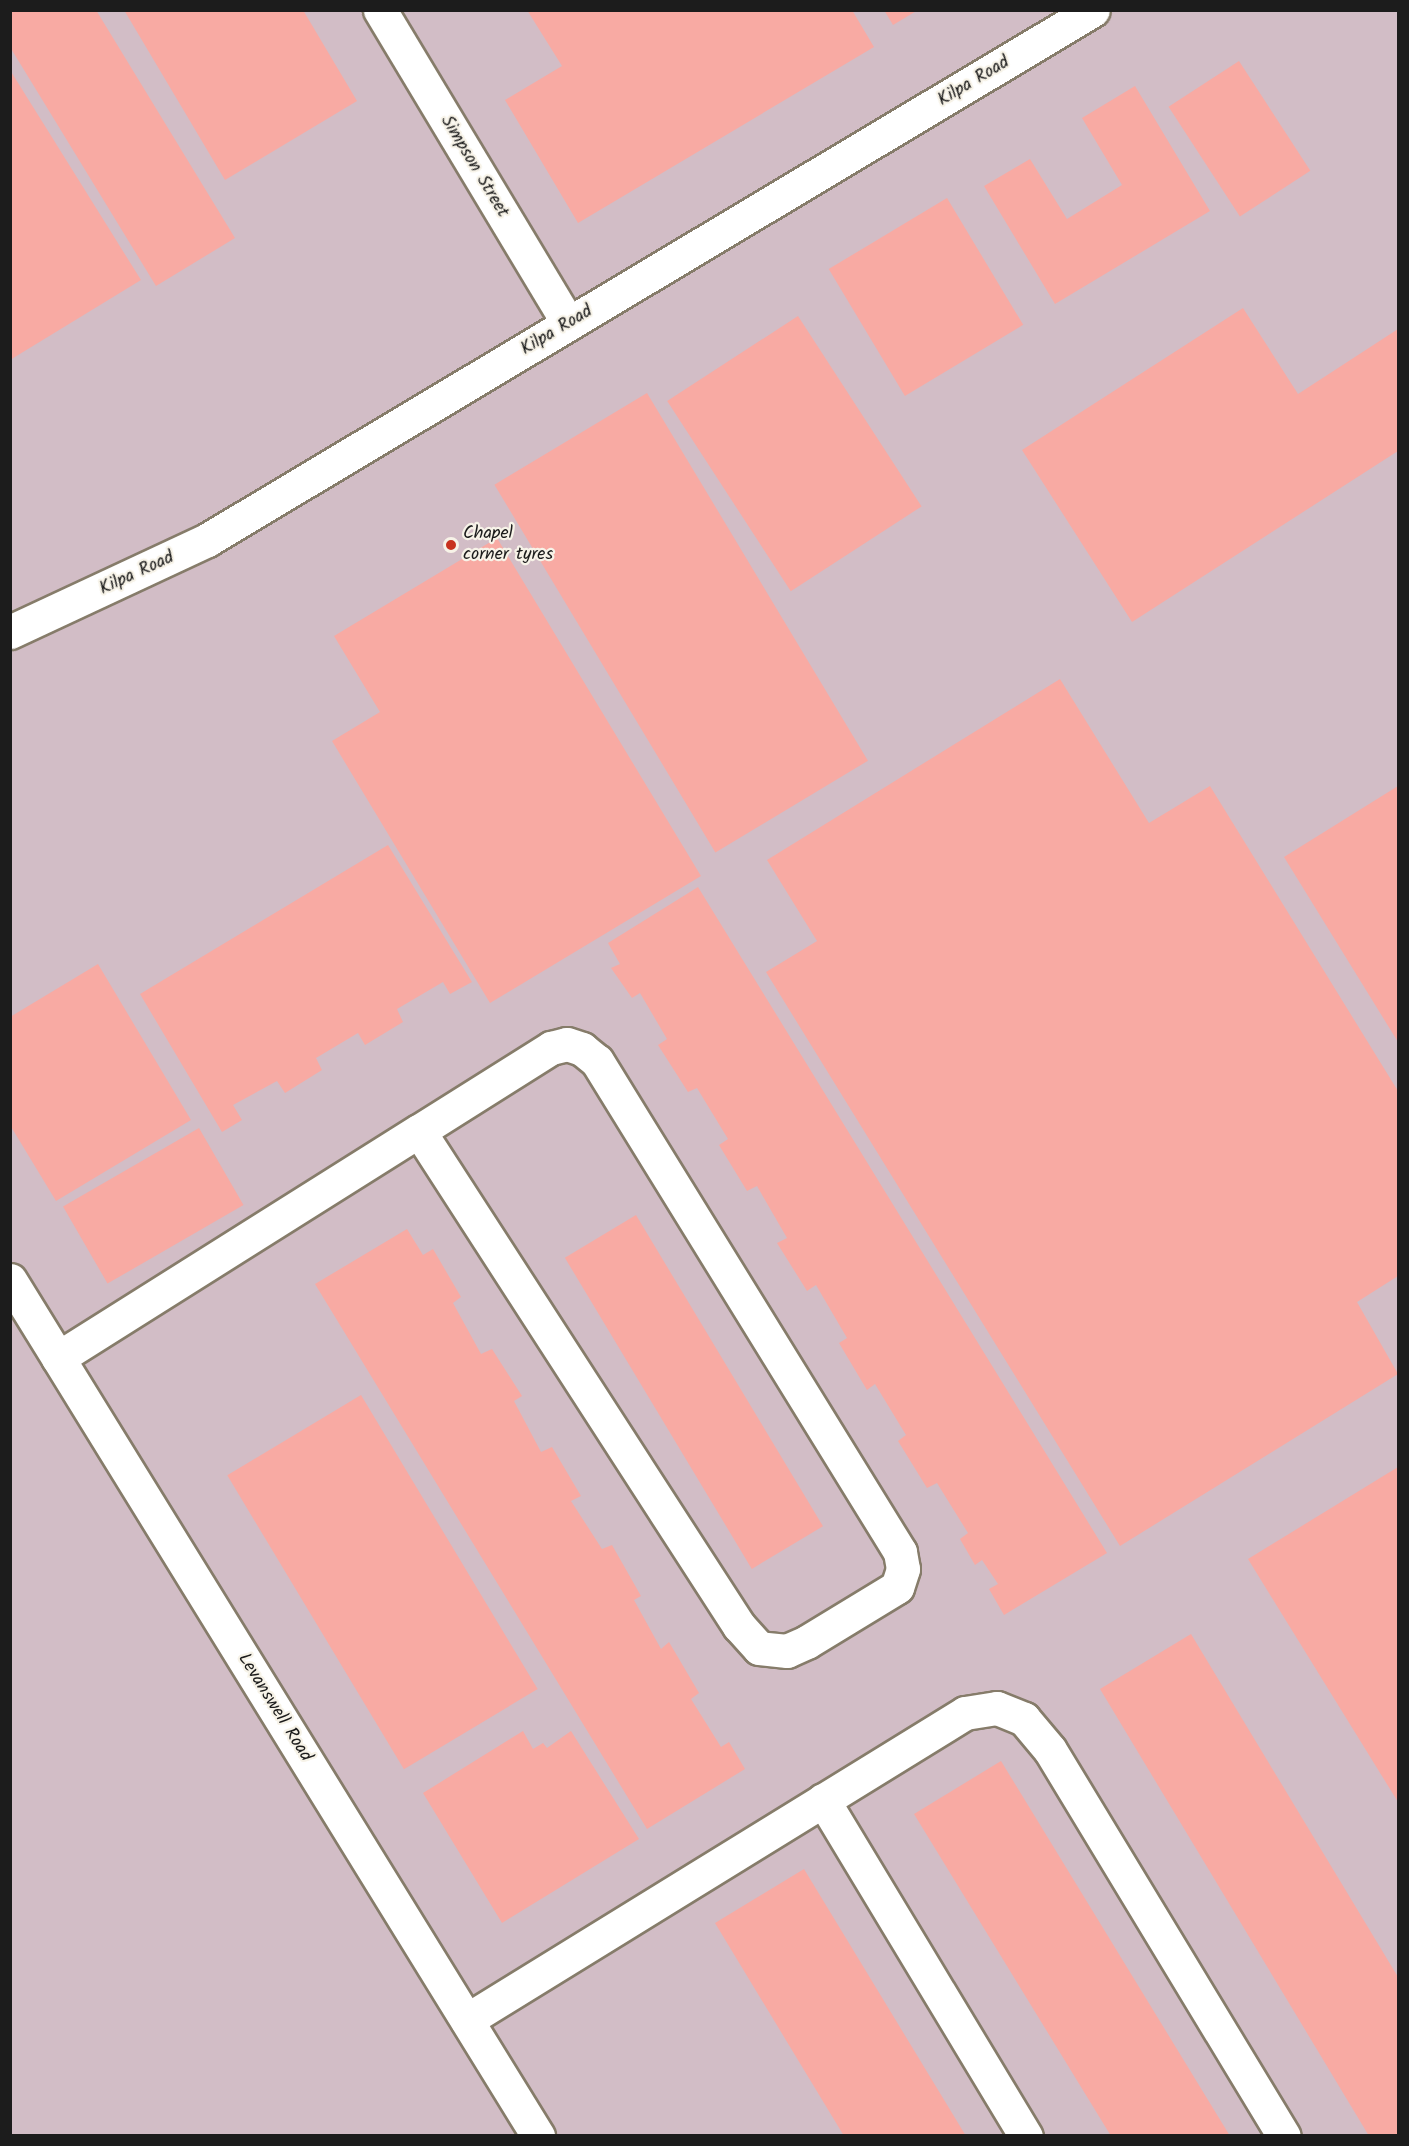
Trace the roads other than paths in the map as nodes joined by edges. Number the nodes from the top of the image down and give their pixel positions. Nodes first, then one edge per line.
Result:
1 (380, 10) edge
2 (1093, 10) edge
3 (569, 324) junction
4 (10, 632) edge
5 (419, 1131) junction
6 (10, 1280) edge
7 (58, 1358) junction
8 (823, 1800) junction
9 (467, 2020) junction
10 (538, 2136) edge
11 (1026, 2136) edge
12 (1284, 2136) edge

1 - 3 street, Simpson Street
2 - 3 street, Kilpa Road
3 - 4 street, Kilpa Road
5 - 5 street
5 - 7 street
6 - 7 street, Levanswell Road
7 - 9 street, Levanswell Road
8 - 9 street
8 - 11 street
8 - 12 street
9 - 10 street, Levanswell Road

